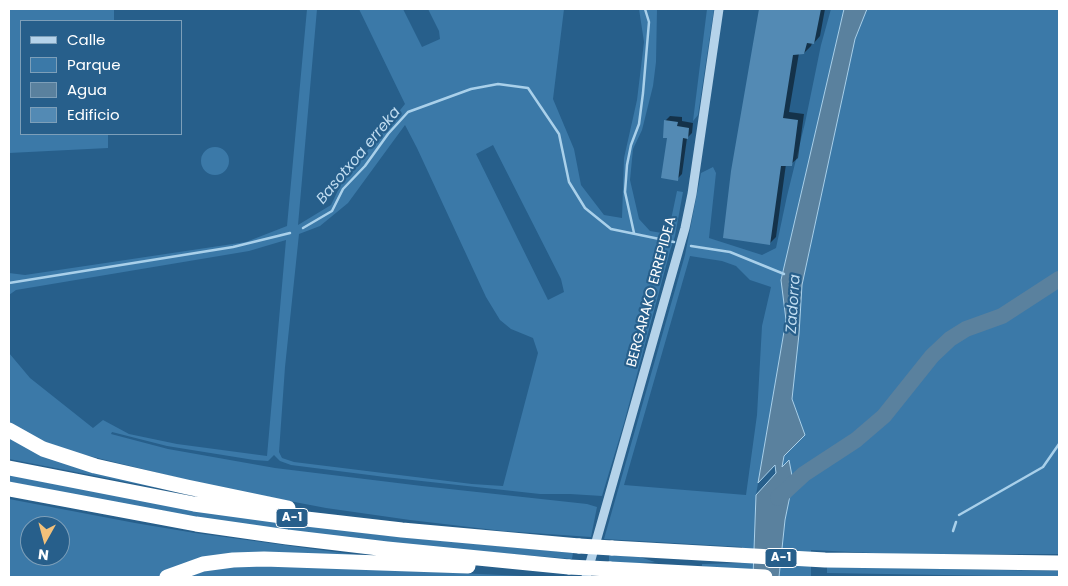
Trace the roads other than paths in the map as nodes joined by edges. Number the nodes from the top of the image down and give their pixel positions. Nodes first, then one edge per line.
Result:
1 (719, 9) edge
2 (9, 430) edge
3 (9, 468) edge
4 (9, 489) edge
5 (402, 530) junction
6 (1059, 563) edge
7 (569, 566) junction
8 (167, 577) edge
9 (586, 577) edge
10 (765, 577) edge

1 - 9 street, BERGARAKO ERREPIDEA
2 - 5 highway
3 - 5 highway, A-1
4 - 7 highway, A-1
5 - 6 highway, A-1, bridge
7 - 8 highway
7 - 10 highway, A-1, bridge

